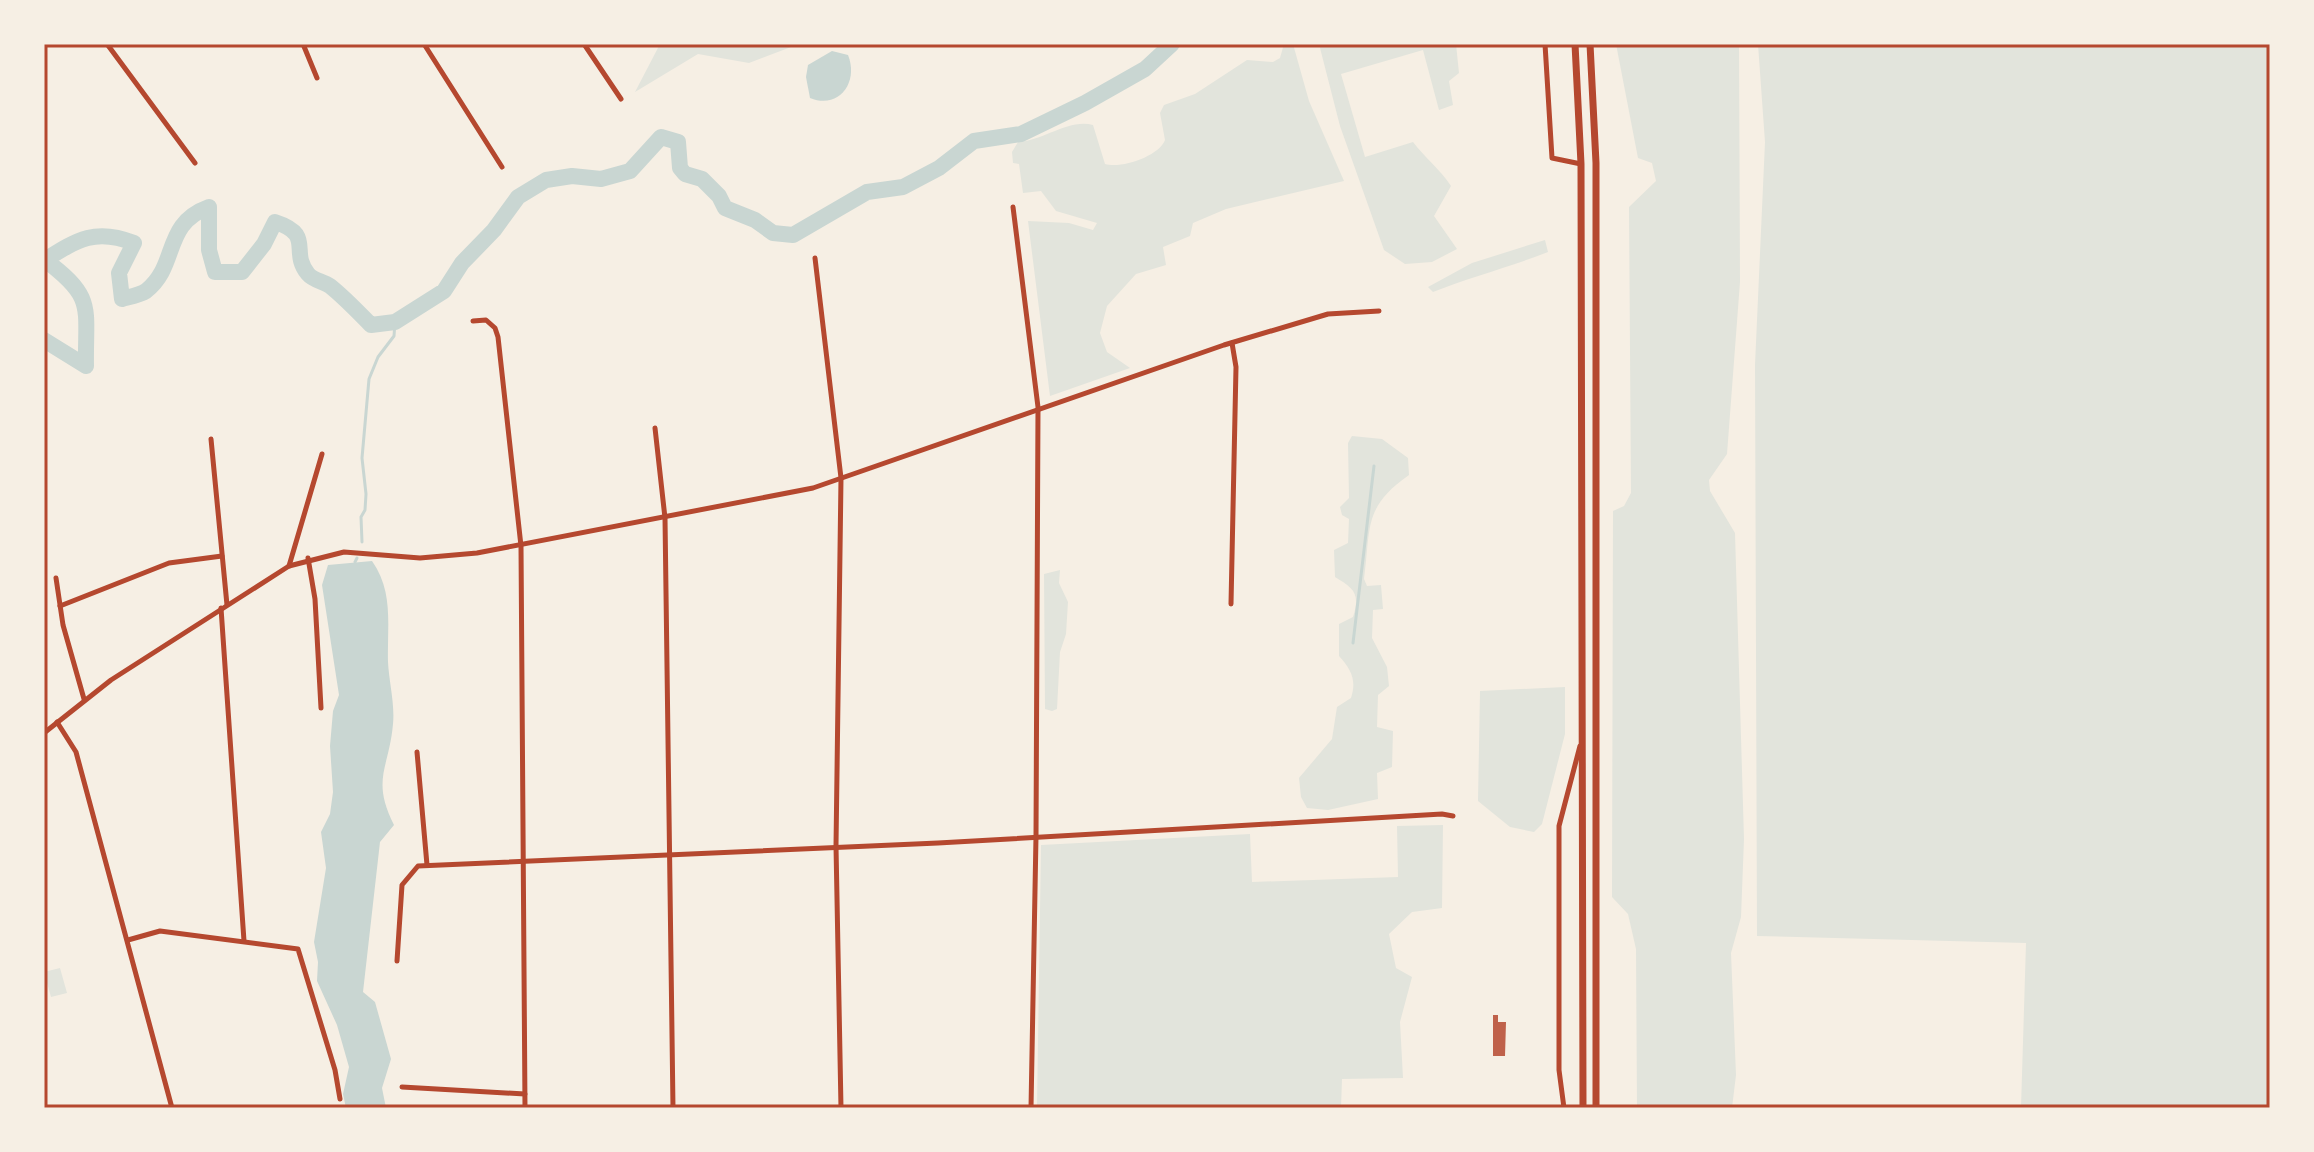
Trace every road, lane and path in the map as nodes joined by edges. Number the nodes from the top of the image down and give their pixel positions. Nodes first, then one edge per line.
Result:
1 (107, 44) edge
2 (303, 44) edge
3 (424, 44) edge
4 (584, 44) edge
5 (1545, 44) edge
6 (1575, 44) edge
7 (1590, 44) edge
8 (317, 78) dead end
9 (621, 99) dead end
10 (195, 163) dead end
11 (1581, 164) junction
12 (502, 167) dead end
13 (1013, 207) dead end
14 (815, 258) dead end
15 (1379, 311) dead end
16 (473, 321) dead end
17 (1232, 343) junction
18 (1038, 407) junction
19 (655, 428) dead end
20 (211, 439) dead end
21 (322, 454) dead end
22 (841, 478) junction
23 (665, 518) junction
24 (521, 546) junction
25 (222, 556) junction
26 (308, 558) junction
27 (289, 566) junction
28 (56, 578) dead end
29 (1231, 604) dead end
30 (60, 606) junction
31 (224, 607) junction
32 (84, 699) junction
33 (321, 708) dead end
34 (57, 722) junction
35 (44, 733) edge
36 (1582, 737) junction
37 (417, 752) dead end
38 (1453, 816) dead end
39 (1036, 836) junction
40 (836, 846) junction
41 (668, 856) junction
42 (525, 863) junction
43 (427, 865) junction
44 (128, 940) junction
45 (244, 941) junction
46 (397, 961) dead end
47 (402, 1087) dead end
48 (525, 1094) junction
49 (340, 1099) dead end
50 (172, 1108) edge
51 (525, 1108) edge
52 (673, 1108) edge
53 (841, 1108) edge
54 (1031, 1108) edge
55 (1564, 1108) edge
56 (1583, 1108) edge
57 (1596, 1108) edge

1 - 10 street
2 - 8 street
3 - 12 street
4 - 9 street
5 - 11 street
6 - 11 main road
7 - 57 main road
11 - 36 main road
13 - 18 street
14 - 22 street
15 - 17 street
16 - 24 street
17 - 18 street
17 - 29 street
18 - 22 street
18 - 39 street
19 - 23 street
20 - 25 street
21 - 27 street
22 - 23 street
22 - 40 street
23 - 24 street
23 - 41 street
24 - 26 street
24 - 42 street
25 - 30 street
25 - 31 street
26 - 27 street
26 - 33 street
27 - 31 street
28 - 30 street
30 - 32 street
31 - 32 street
31 - 45 street
32 - 34 street
34 - 35 street
34 - 44 street
36 - 55 street
36 - 56 main road
37 - 43 street
38 - 39 street
39 - 40 street
39 - 54 street
40 - 41 street
40 - 53 street
41 - 42 street
41 - 52 street
42 - 43 street
42 - 48 street
43 - 46 street
44 - 45 street
44 - 50 street
45 - 49 street
47 - 48 street
48 - 51 street

